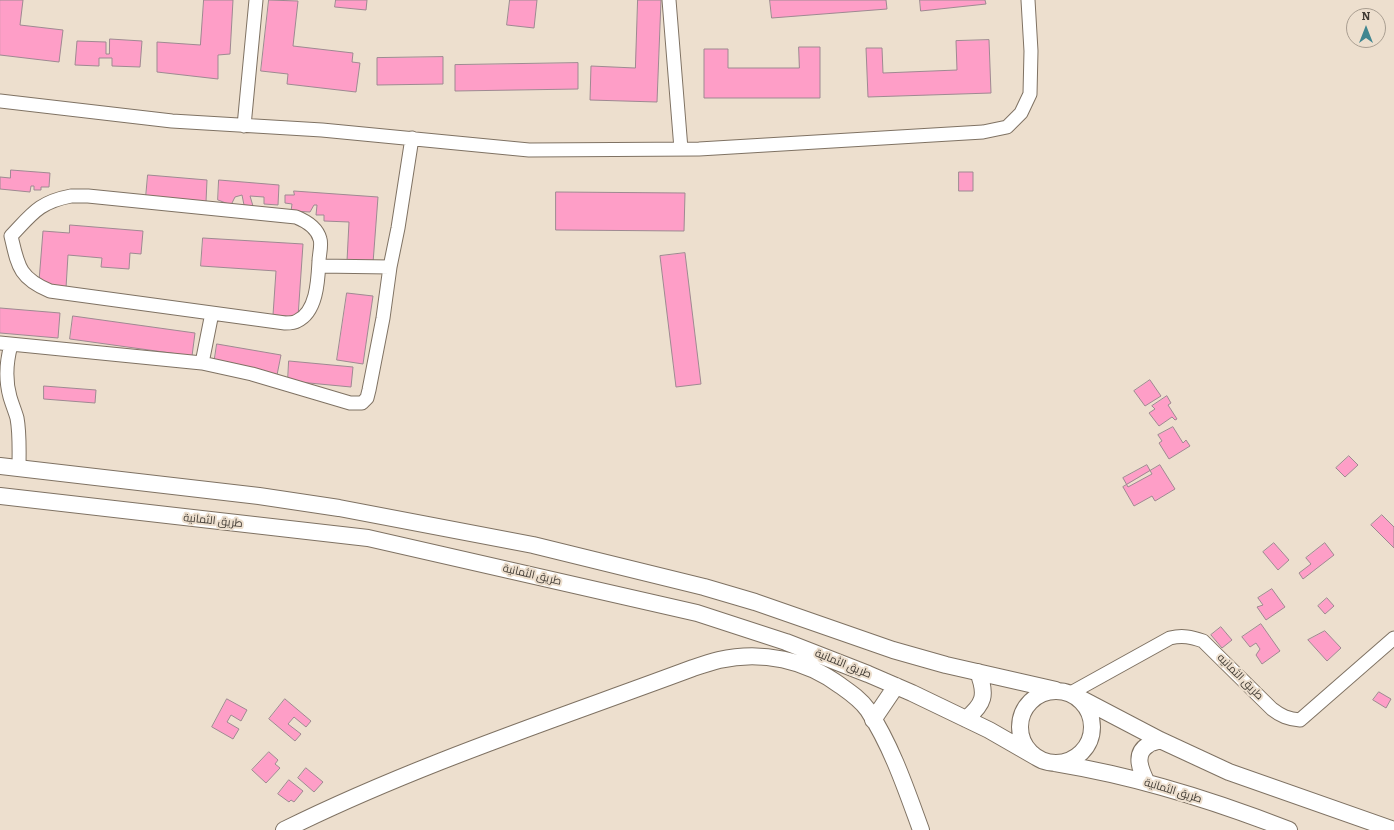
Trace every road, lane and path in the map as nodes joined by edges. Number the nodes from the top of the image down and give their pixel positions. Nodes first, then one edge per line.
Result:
1 (256, 0) edge
2 (669, 0) edge
3 (1028, 0) edge
4 (0, 101) edge
5 (244, 126) junction
6 (412, 138) junction
7 (681, 149) junction
8 (6, 235) edge
9 (319, 266) junction
10 (390, 267) junction
11 (212, 313) junction
12 (5, 344) edge
13 (202, 363) junction
14 (0, 466) edge
15 (19, 468) junction
16 (0, 496) edge
17 (1394, 638) edge
18 (978, 672) junction
19 (896, 686) junction
20 (1067, 693) junction
21 (966, 719) junction
22 (873, 720) junction
23 (1160, 740) junction
24 (1036, 757) junction
25 (1055, 763) junction
26 (1147, 783) junction
27 (284, 830) edge
28 (922, 830) edge
29 (1290, 830) edge
30 (1394, 830) edge

1 - 5 street
2 - 7 street
3 - 7 street
4 - 5 street
5 - 6 street
6 - 7 street
6 - 10 street
8 - 9 street
8 - 11 street
9 - 10 street
9 - 11 street
10 - 13 street
11 - 13 street
12 - 13 street
12 - 15 street
14 - 15 street
15 - 18 street
16 - 19 street, طريق الثمانية
17 - 20 street, طريق الثمانيه
18 - 20 street
18 - 21 street
19 - 21 street, طريق الثمانية
19 - 22 street
20 - 23 street
20 - 24 street
20 - 25 street
21 - 24 street, طريق الثمانية
22 - 27 street
22 - 28 street
23 - 26 street
23 - 30 street
24 - 25 street
25 - 26 street, طريق الثمانية
26 - 29 street, طريق الثمانية

